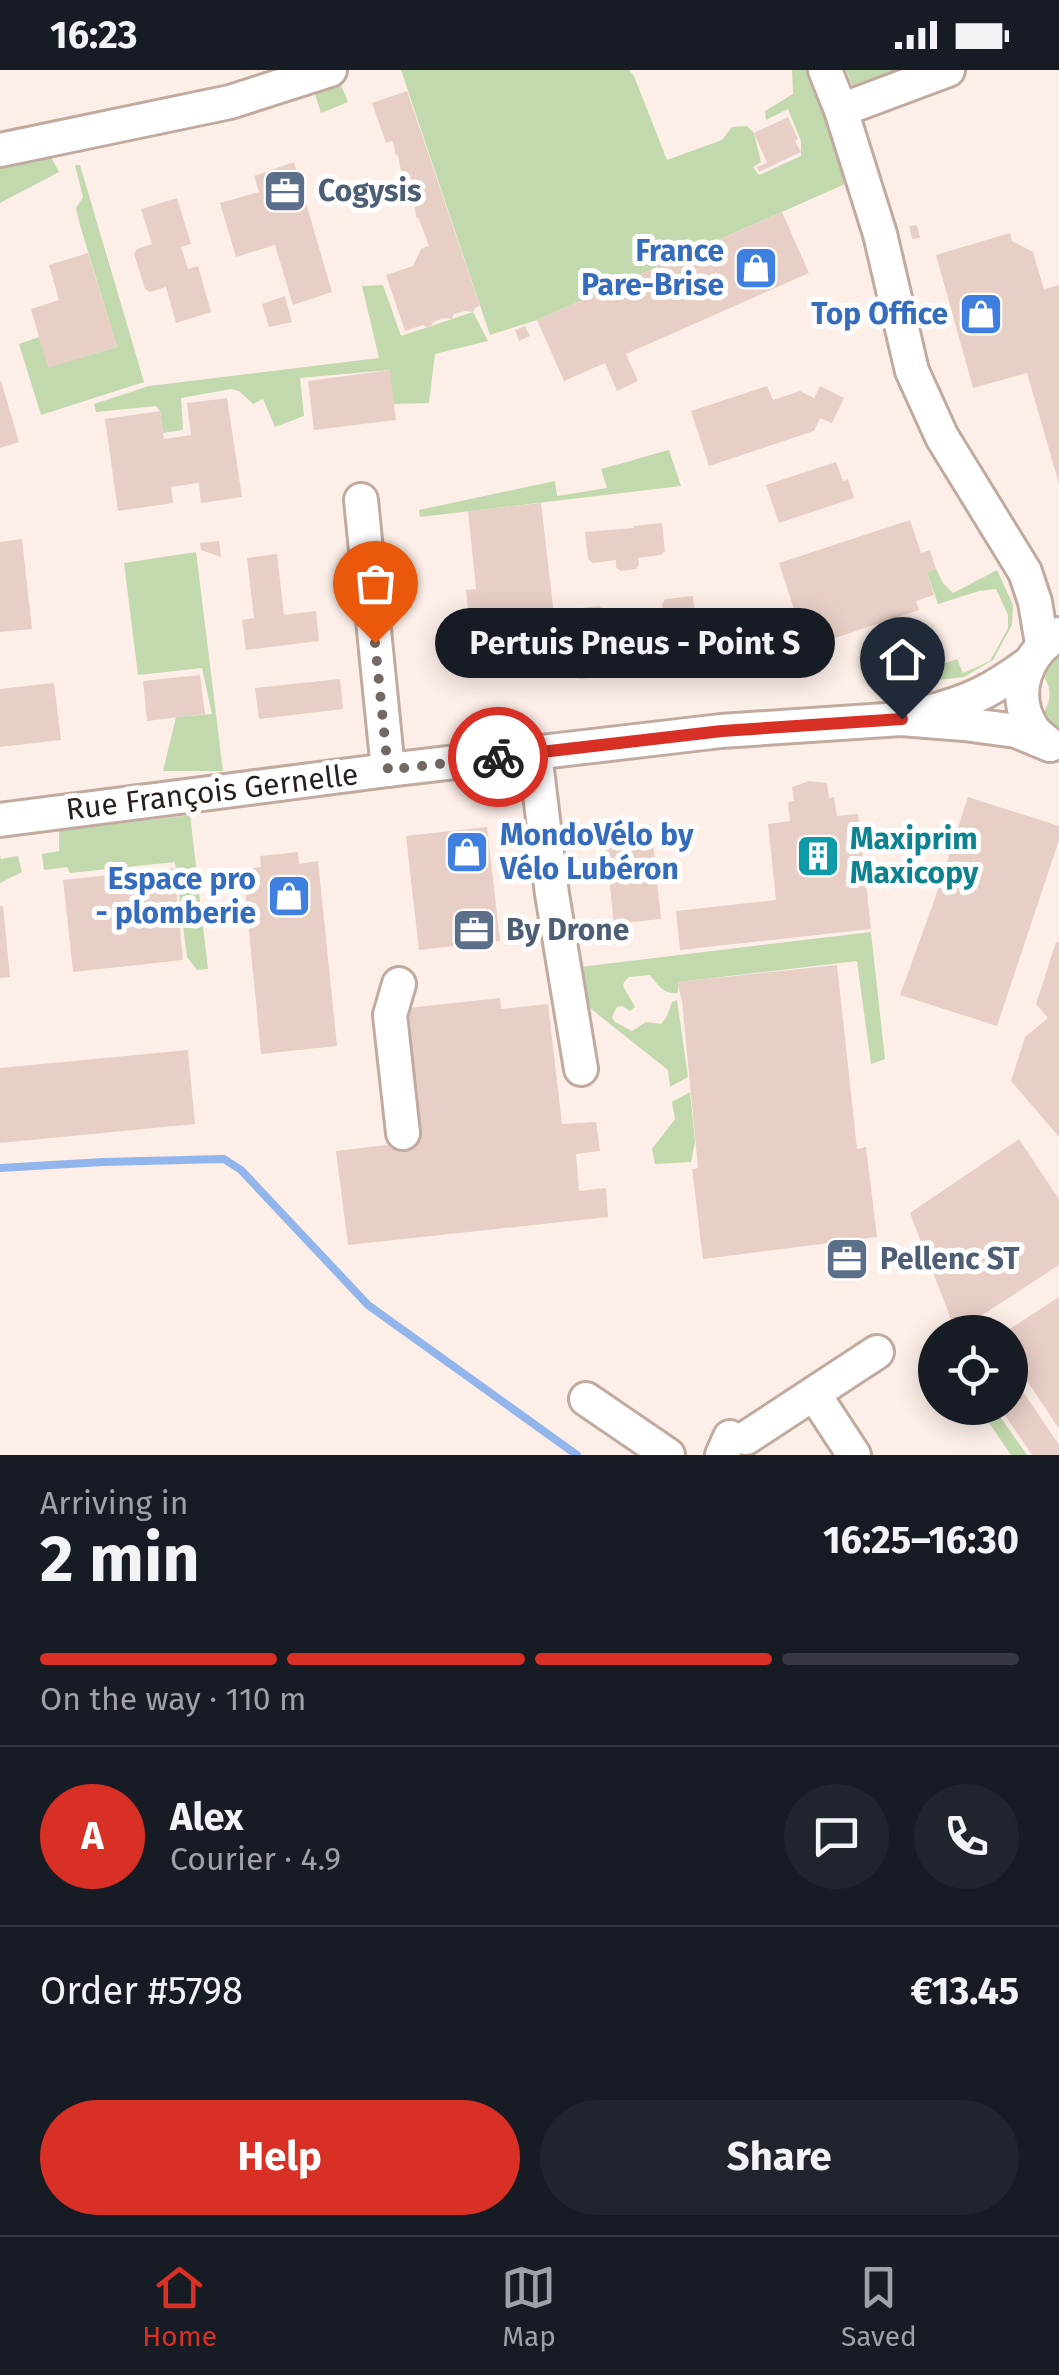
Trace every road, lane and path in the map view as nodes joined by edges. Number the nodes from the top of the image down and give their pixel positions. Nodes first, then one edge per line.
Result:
1 (330, 70) edge
2 (825, 70) edge
3 (948, 70) edge
4 (841, 110) junction
5 (0, 150) edge
6 (361, 500) dead end
7 (1024, 572) junction
8 (1059, 603) edge
9 (1043, 647) edge
10 (902, 719) junction
11 (1055, 747) edge
12 (536, 752) junction
13 (388, 770) junction
14 (0, 820) edge
15 (399, 984) dead end
16 (581, 1069) dead end
17 (403, 1133) dead end
18 (877, 1352) dead end
19 (814, 1394) junction
20 (586, 1399) dead end
21 (733, 1443) edge
22 (668, 1455) edge
23 (854, 1455) edge

1 - 5 street
2 - 4 street
3 - 4 street
4 - 7 street
6 - 13 street
7 - 8 street
7 - 9 street
9 - 10 street
9 - 11 street
10 - 11 street
10 - 12 street, Rue François Gernelle
12 - 13 street, Rue François Gernelle
12 - 16 street
13 - 14 street, Rue François Gernelle
15 - 17 street
18 - 19 street
19 - 21 street
19 - 23 street
20 - 22 street

